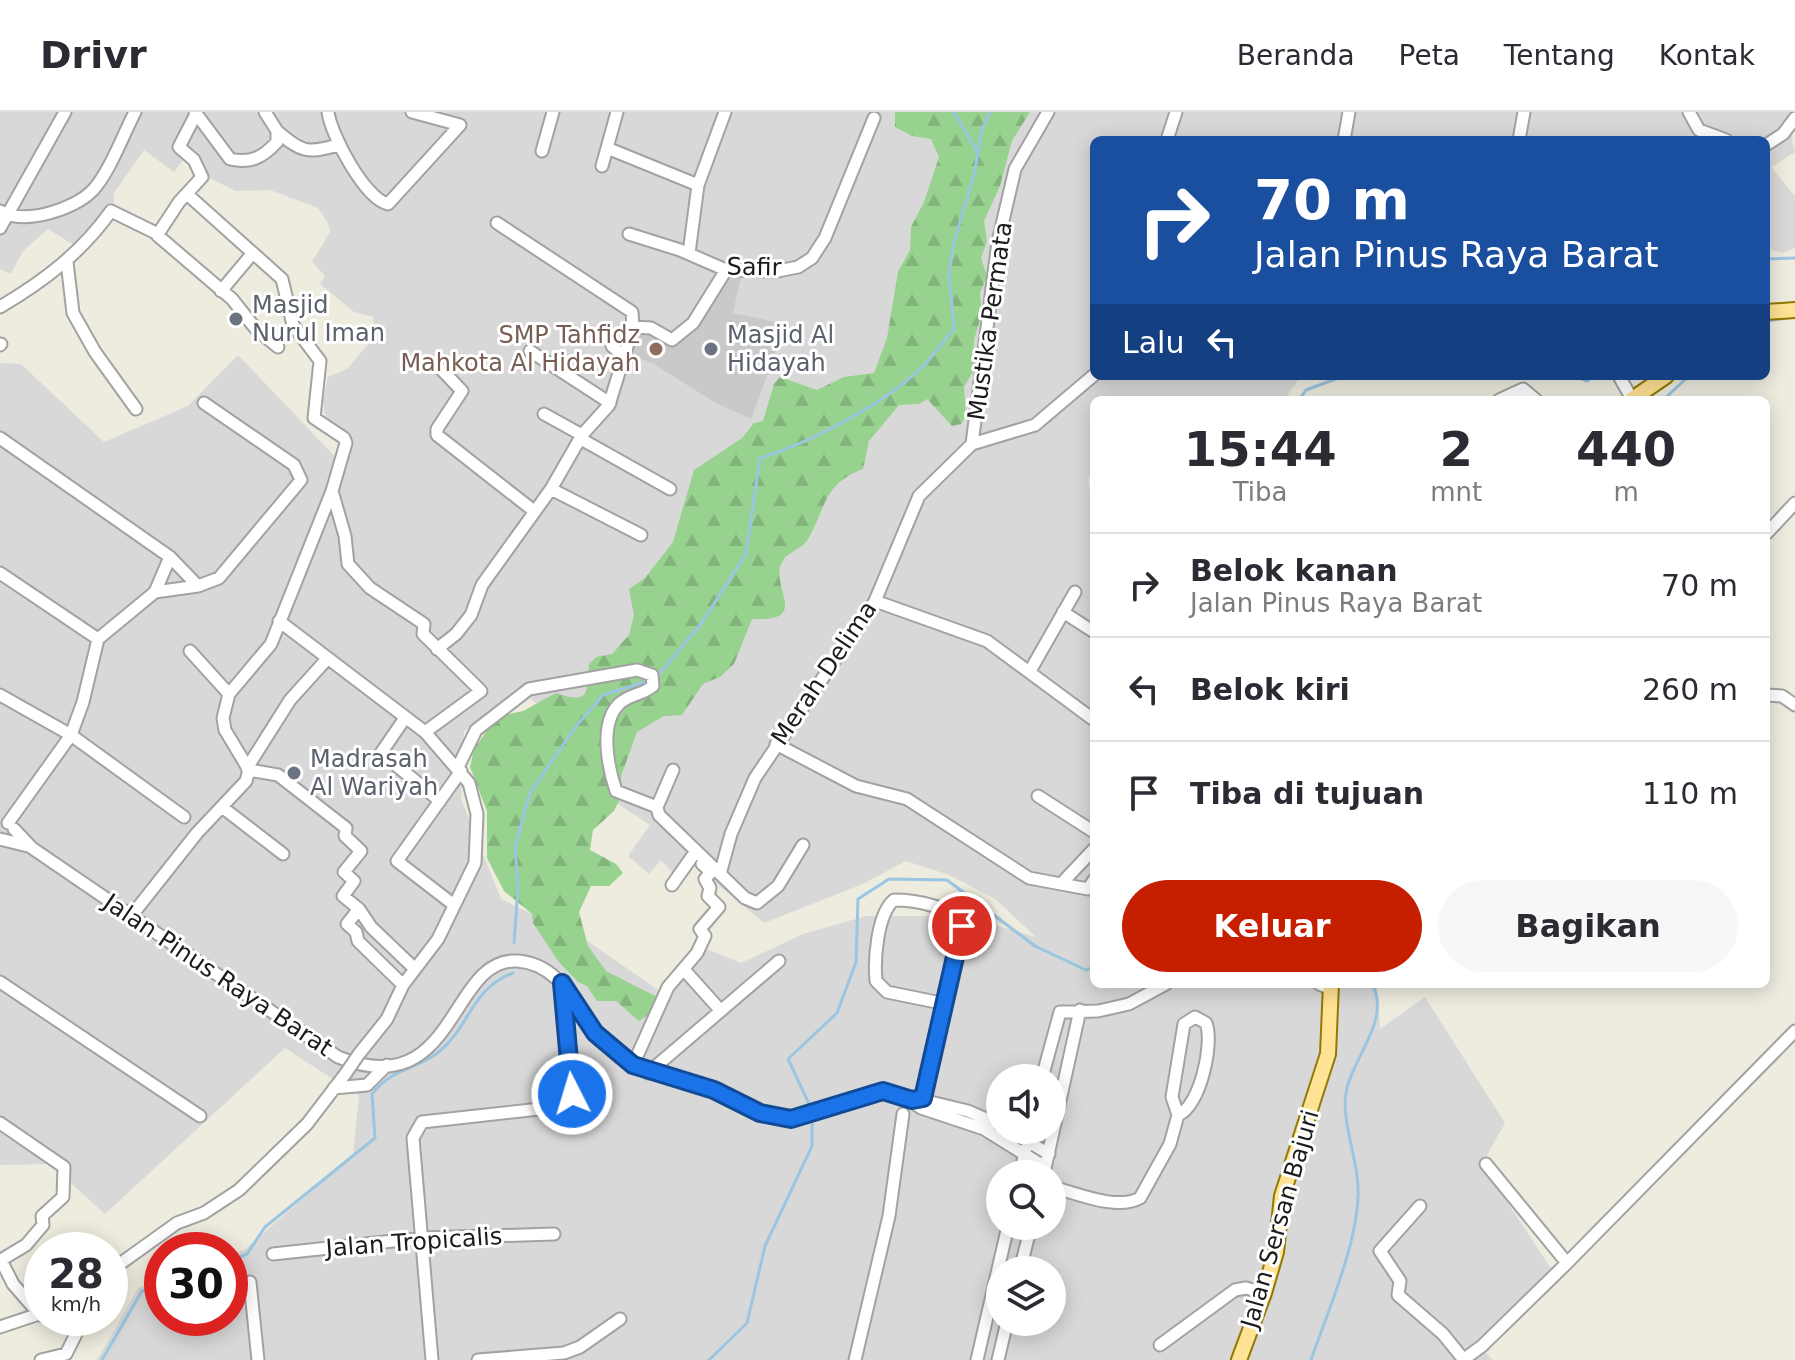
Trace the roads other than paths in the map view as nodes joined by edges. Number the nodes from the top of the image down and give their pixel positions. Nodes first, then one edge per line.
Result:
1 (65, 112) edge
2 (135, 112) edge
3 (265, 112) edge
4 (328, 112) edge
5 (412, 112) edge
6 (553, 112) edge
7 (617, 112) edge
8 (725, 112) edge
9 (1048, 112) edge
10 (1176, 112) edge
11 (1349, 112) edge
12 (1524, 112) edge
13 (1689, 112) edge
14 (195, 113) edge
15 (874, 118) dead end
16 (1795, 118) edge
17 (277, 131) junction
18 (1168, 136) edge
19 (1345, 136) edge
20 (1520, 136) edge
21 (1715, 136) edge
22 (1770, 142) edge
23 (338, 145) junction
24 (607, 148) junction
25 (542, 151) dead end
26 (602, 166) dead end
27 (698, 185) junction
28 (188, 195) junction
29 (4, 213) edge
30 (497, 223) dead end
31 (0, 228) edge
32 (629, 234) dead end
33 (157, 235) junction
34 (689, 253) junction
35 (252, 254) junction
36 (67, 262) junction
37 (726, 270) junction
38 (221, 291) junction
39 (0, 307) edge
40 (1795, 310) edge
41 (1770, 312) edge
42 (633, 327) junction
43 (612, 346) dead end
44 (278, 347) dead end
45 (530, 351) dead end
46 (625, 358) junction
47 (442, 370) dead end
48 (1090, 378) edge
49 (1660, 380) edge
50 (1508, 396) edge
51 (1531, 396) edge
52 (1636, 396) edge
53 (204, 403) dead end
54 (610, 403) junction
55 (136, 409) dead end
56 (544, 414) dead end
57 (582, 437) junction
58 (0, 438) edge
59 (972, 444) junction
60 (551, 489) junction
61 (670, 489) dead end
62 (332, 491) junction
63 (1795, 503) edge
64 (534, 511) junction
65 (1770, 530) edge
66 (641, 535) dead end
67 (170, 557) junction
68 (0, 573) edge
69 (198, 586) junction
70 (155, 592) junction
71 (1075, 592) dead end
72 (875, 601) junction
73 (1063, 612) junction
74 (279, 621) junction
75 (1090, 629) edge
76 (98, 639) junction
77 (437, 649) junction
78 (190, 651) dead end
79 (327, 659) junction
80 (1030, 671) junction
81 (229, 694) junction
82 (0, 695) edge
83 (1770, 696) edge
84 (1795, 705) edge
85 (1090, 717) edge
86 (405, 718) junction
87 (425, 732) junction
88 (71, 735) junction
89 (776, 744) junction
90 (248, 769) junction
91 (460, 769) junction
92 (673, 770) dead end
93 (1038, 796) dead end
94 (440, 801) junction
95 (222, 807) junction
96 (657, 807) junction
97 (184, 817) dead end
98 (1090, 829) edge
99 (6, 830) edge
100 (803, 845) dead end
101 (694, 853) junction
102 (1090, 853) edge
103 (283, 854) dead end
104 (720, 874) junction
105 (1061, 884) junction
106 (672, 885) dead end
107 (1090, 886) edge
108 (454, 905) junction
109 (359, 909) junction
110 (132, 915) junction
111 (779, 961) dead end
112 (415, 969) junction
113 (687, 973) dead end
114 (0, 982) edge
115 (562, 983) junction
116 (403, 985) junction
117 (1159, 988) edge
118 (1327, 988) edge
119 (946, 1004) junction
120 (1080, 1010) junction
121 (721, 1011) junction
122 (1795, 1031) edge
123 (1045, 1064) edge
124 (387, 1065) junction
125 (633, 1065) junction
126 (648, 1073) junction
127 (334, 1088) junction
128 (919, 1102) junction
129 (903, 1114) dead end
130 (1178, 1115) junction
131 (200, 1116) dead end
132 (986, 1119) edge
133 (0, 1123) edge
134 (1027, 1144) edge
135 (1038, 1144) edge
136 (1049, 1154) junction
137 (1025, 1155) junction
138 (1024, 1160) edge
139 (1031, 1160) edge
140 (1048, 1160) edge
141 (1486, 1164) dead end
142 (1066, 1191) edge
143 (1420, 1206) dead end
144 (37, 1232) edge
145 (554, 1234) dead end
146 (421, 1238) junction
147 (24, 1246) edge
148 (273, 1254) dead end
149 (128, 1255) edge
150 (1567, 1263) junction
151 (250, 1282) dead end
152 (1264, 1293) junction
153 (24, 1296) edge
154 (24, 1319) edge
155 (620, 1319) dead end
156 (986, 1321) edge
157 (0, 1327) edge
158 (75, 1336) edge
159 (1004, 1336) edge
160 (1160, 1345) dead end
161 (41, 1360) edge
162 (255, 1360) edge
163 (432, 1360) edge
164 (478, 1360) edge
165 (855, 1360) edge
166 (977, 1360) edge
167 (998, 1360) edge
168 (1239, 1360) edge
169 (1464, 1360) edge

1 - 29 street
2 - 29 street
3 - 17 street
4 - 23 street
5 - 23 street
6 - 25 street
7 - 24 street
8 - 27 street
9 - 59 street, Mustika Permata
10 - 18 street
11 - 19 street
12 - 20 street
13 - 21 street
14 - 17 street
14 - 28 street
15 - 37 street, Safir
16 - 22 street
17 - 23 street
24 - 26 street
24 - 27 street
27 - 34 street
28 - 33 street
28 - 35 street
29 - 31 street
30 - 42 street
32 - 34 street, Safir
33 - 36 street
33 - 38 street
34 - 37 street, Safir
35 - 38 street
35 - 62 street
36 - 39 street
36 - 55 street
37 - 42 street
38 - 44 street
40 - 41 main road
42 - 46 street
43 - 46 street
45 - 54 street
46 - 54 street
47 - 64 street
48 - 59 street, Mustika Permata
49 - 52 main road
50 - 51 street
53 - 69 street
54 - 57 street
56 - 57 street
57 - 60 street
57 - 61 street
58 - 67 street
59 - 72 street, Merah Delima
60 - 64 street
60 - 66 street
62 - 74 street
62 - 77 street
63 - 65 street
64 - 77 street
67 - 69 street
67 - 70 street
68 - 76 street
69 - 70 street
70 - 76 street
71 - 73 street
72 - 80 street
72 - 89 street, Merah Delima
73 - 75 street
73 - 80 street
74 - 79 street
74 - 81 street
76 - 88 street
77 - 87 street
78 - 81 street
79 - 86 street
79 - 90 street
80 - 85 street
81 - 90 street
82 - 88 street
83 - 84 street
86 - 87 street
86 - 94 street
87 - 91 street
88 - 97 street
88 - 99 street
89 - 104 street, Merah Delima
89 - 105 street
90 - 95 street
90 - 109 street
91 - 94 street
91 - 96 street
91 - 108 street
92 - 96 street
93 - 98 street
94 - 108 street
95 - 103 street
95 - 110 street
96 - 101 street
99 - 110 street, Jalan Pinus Raya Barat
100 - 104 street
101 - 104 street
101 - 106 street
101 - 125 street
102 - 105 street
105 - 107 street
108 - 112 street
109 - 112 street
109 - 116 street
110 - 124 street, Jalan Pinus Raya Barat
111 - 121 street
112 - 116 street
113 - 121 street
114 - 131 street
115 - 124 street, Jalan Pinus Raya Barat
115 - 125 street, Jalan Pinus Raya Barat
115 - 146 street
116 - 127 street, bridge
117 - 120 street
118 - 152 main road, Jalan Sersan Bajuri
119 - 119 street
119 - 128 street
120 - 123 street
120 - 136 street
121 - 126 street
122 - 150 street
124 - 127 street
125 - 126 street, Jalan Pinus Raya Barat
126 - 128 street, Jalan Pinus Raya Barat
127 - 149 street
128 - 132 street, Jalan Pinus Raya Barat
128 - 137 street, Jalan Pinus Raya Barat
129 - 165 street
130 - 130 street
130 - 142 street
133 - 144 street
134 - 137 street
135 - 136 street
136 - 140 street
137 - 138 street
137 - 139 street, Jalan Pinus Raya Barat
141 - 150 street
143 - 169 street
145 - 146 street, Jalan Tropicalis
146 - 148 street, Jalan Tropicalis
146 - 163 street
147 - 153 street
150 - 169 street
151 - 162 street
152 - 160 street
152 - 168 main road, Jalan Sersan Bajuri
154 - 157 street
155 - 164 street
156 - 166 street
158 - 161 street
159 - 167 street

